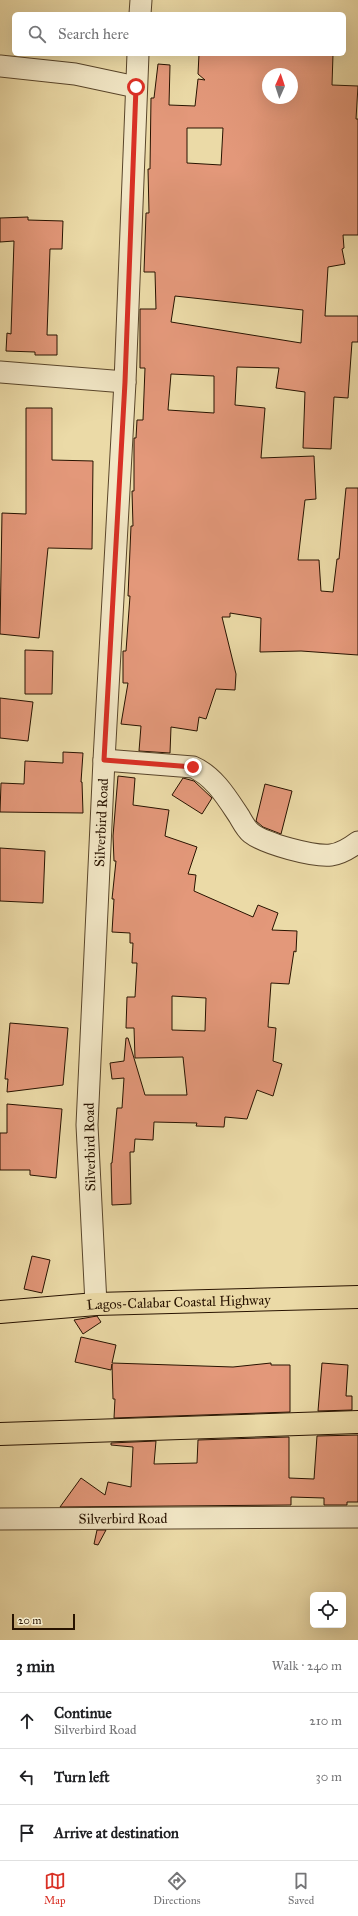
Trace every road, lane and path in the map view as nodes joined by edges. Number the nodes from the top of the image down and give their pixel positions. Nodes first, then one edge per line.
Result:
1 (141, 0) edge
2 (140, 12) edge
3 (138, 56) edge
4 (0, 66) edge
5 (136, 87) junction
6 (0, 372) edge
7 (125, 382) junction
8 (104, 760) junction
9 (358, 842) edge
10 (358, 1297) edge
11 (96, 1304) junction
12 (0, 1312) edge
13 (358, 1422) edge
14 (0, 1434) edge
15 (358, 1517) edge
16 (0, 1519) edge

1 - 2 street
3 - 5 street, Silverbird Road
4 - 5 street
5 - 7 street, Silverbird Road
6 - 7 street
7 - 8 street, Silverbird Road
8 - 9 street
8 - 11 street, Silverbird Road
10 - 11 highway, Lagos-Calabar Coastal Highway
11 - 12 highway, Lagos-Calabar Coastal Highway
13 - 14 highway
15 - 16 street, Silverbird Road

